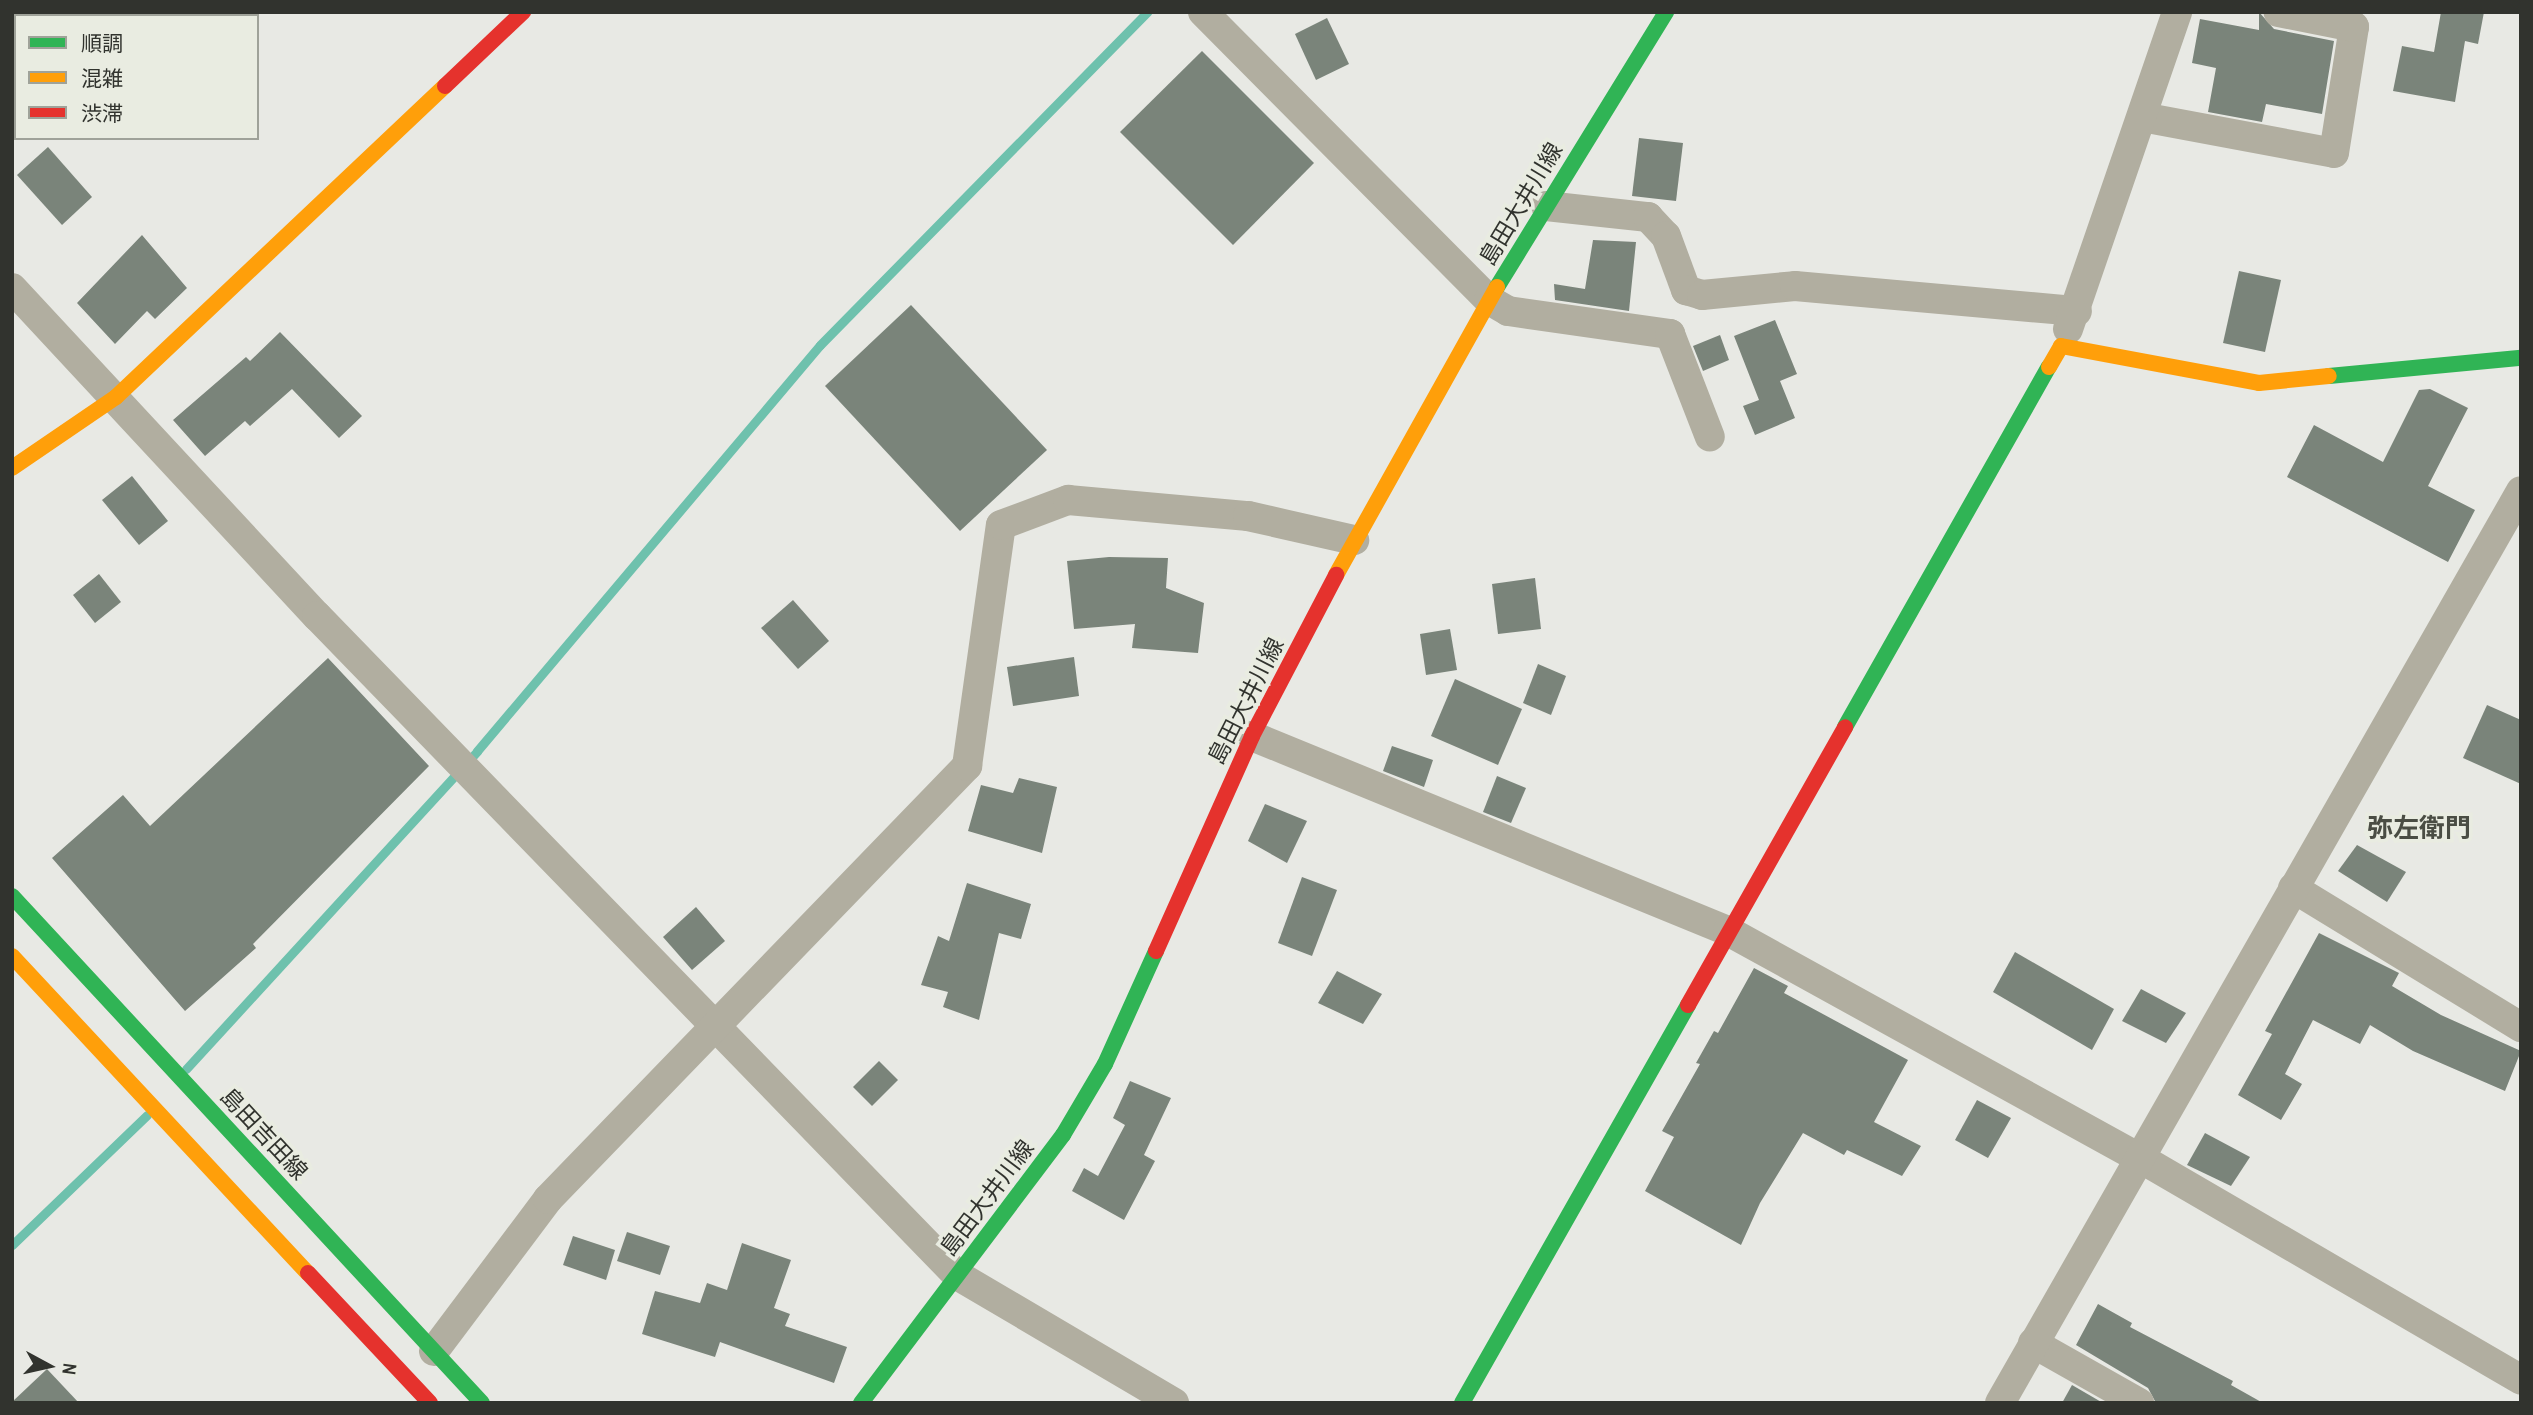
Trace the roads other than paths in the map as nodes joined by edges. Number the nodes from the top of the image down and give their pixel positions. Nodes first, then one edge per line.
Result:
1 (523, 12) edge
2 (1203, 12) edge
3 (1666, 12) edge
4 (2177, 12) edge
5 (2278, 12) edge
6 (2142, 117) junction
7 (1546, 206) junction
8 (12, 288) edge
9 (1489, 300) junction
10 (2077, 311) junction
11 (2061, 345) junction
12 (2521, 358) edge
13 (116, 397) junction
14 (1710, 438) dead end
15 (12, 468) edge
16 (2521, 491) edge
17 (1353, 540) junction
18 (1252, 736) junction
19 (2293, 888) junction
20 (12, 896) edge
21 (1728, 932) junction
22 (12, 956) edge
23 (715, 1026) junction
24 (2521, 1027) edge
25 (2140, 1158) junction
26 (957, 1275) junction
27 (2033, 1343) junction
28 (434, 1351) junction
29 (2521, 1380) edge
30 (415, 1397) edge
31 (482, 1403) edge
32 (861, 1403) edge
33 (1174, 1403) edge
34 (1462, 1403) edge
35 (2000, 1403) edge
36 (2139, 1403) edge

1 - 13 main road
2 - 9 street
3 - 7 main road, 島田大井川線
4 - 6 street
5 - 6 street
6 - 10 street
7 - 9 main road, 島田大井川線
7 - 10 street
8 - 13 street
9 - 14 street
9 - 17 main road, 島田大井川線
10 - 11 street
11 - 12 main road
11 - 21 main road
13 - 15 main road
13 - 23 street
16 - 19 street
17 - 18 main road, 島田大井川線
17 - 23 street
18 - 21 street
18 - 26 main road, 島田大井川線
19 - 24 street
19 - 25 street
20 - 28 main road, 島田吉田線
21 - 25 street
21 - 34 main road
22 - 30 main road
23 - 26 street
23 - 28 street
25 - 27 street
25 - 29 street
26 - 32 main road, 島田大井川線
26 - 33 street
27 - 35 street
27 - 36 street
28 - 31 main road, 島田吉田線

